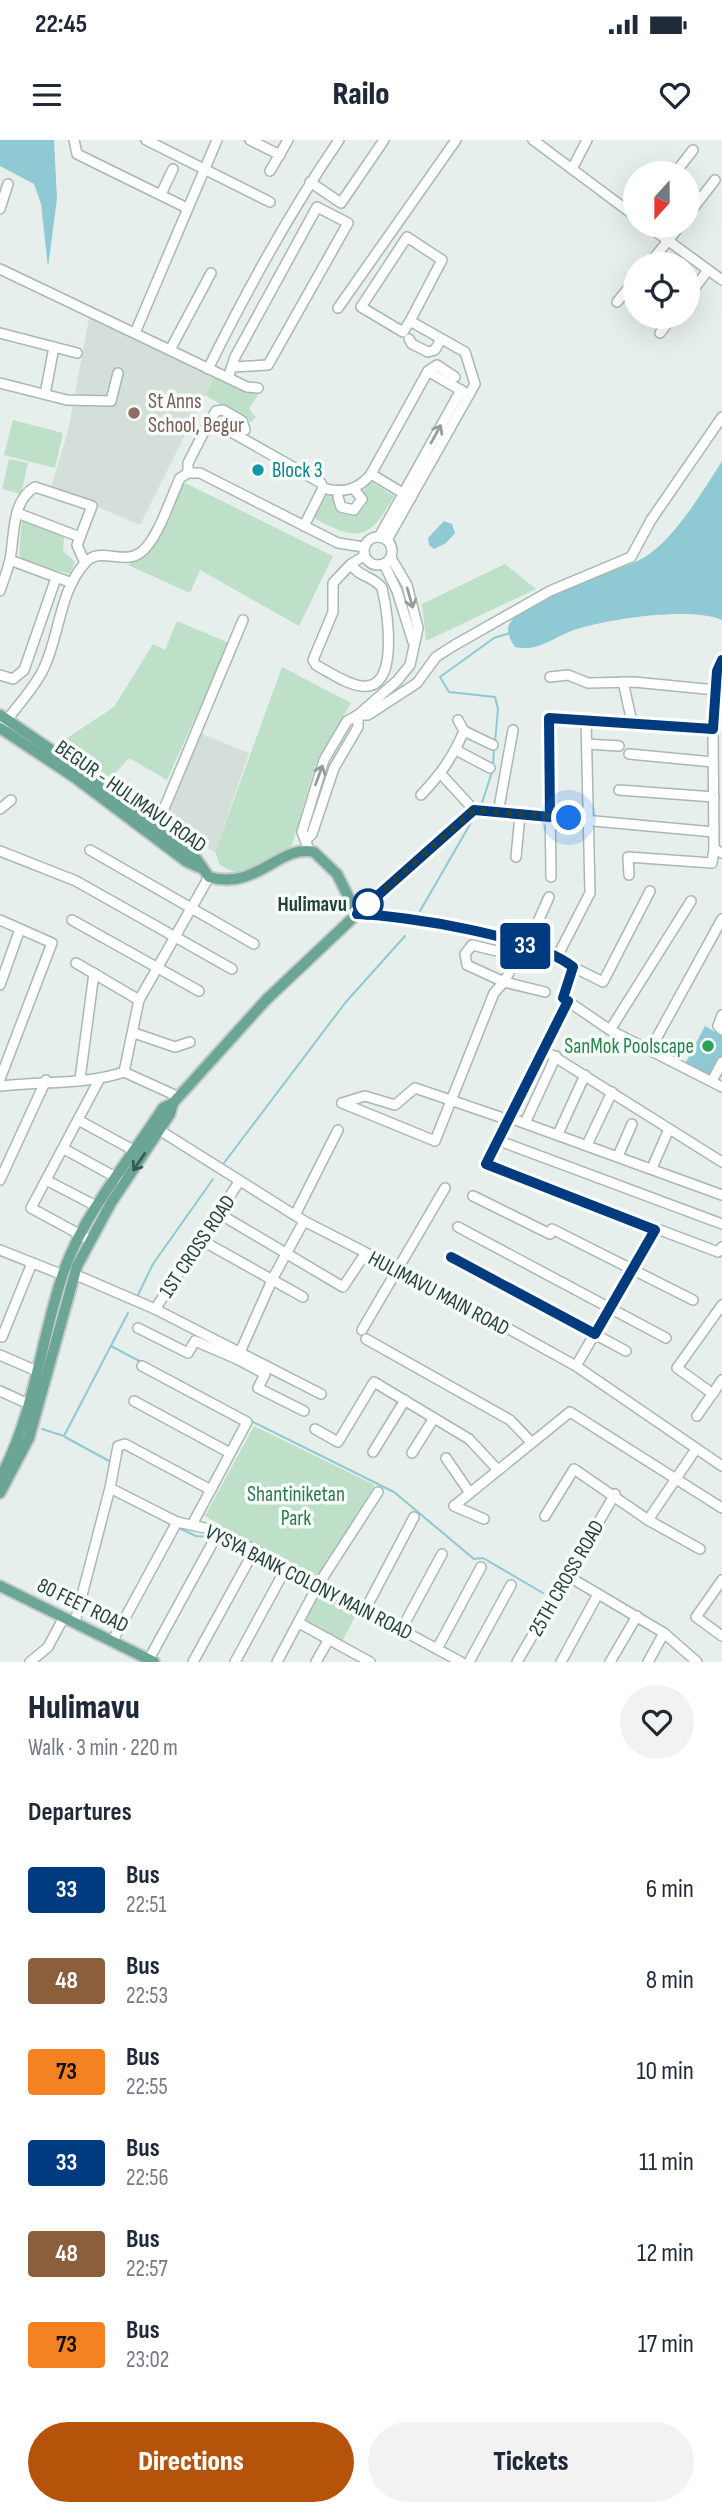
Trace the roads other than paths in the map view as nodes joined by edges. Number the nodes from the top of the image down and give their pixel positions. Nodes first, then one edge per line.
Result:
1 (74, 140) edge
2 (146, 140) edge
3 (216, 140) edge
4 (250, 140) edge
5 (288, 140) edge
6 (339, 140) edge
7 (384, 140) edge
8 (456, 140) edge
9 (533, 140) edge
10 (587, 140) edge
11 (693, 150) dead end
12 (280, 155) junction
13 (684, 161) edge
14 (173, 169) dead end
15 (572, 169) junction
16 (204, 170) junction
17 (270, 171) dead end
18 (715, 180) dead end
19 (310, 182) junction
20 (8, 184) dead end
21 (161, 194) junction
22 (700, 199) edge
23 (270, 202) dead end
24 (623, 207) edge
25 (187, 208) junction
26 (0, 209) edge
27 (665, 238) edge
28 (668, 240) junction
29 (658, 252) edge
30 (0, 269) edge
31 (708, 270) junction
32 (211, 273) dead end
33 (721, 279) edge
34 (700, 281) edge
35 (623, 295) edge
36 (617, 302) dead end
37 (338, 308) dead end
38 (410, 321) junction
39 (663, 329) edge
40 (0, 333) edge
41 (135, 333) junction
42 (660, 333) dead end
43 (409, 339) dead end
44 (441, 339) junction
45 (54, 347) junction
46 (170, 349) junction
47 (77, 353) dead end
48 (233, 367) junction
49 (208, 369) junction
50 (428, 371) junction
51 (118, 373) dead end
52 (455, 377) dead end
53 (228, 378) junction
54 (0, 383) edge
55 (257, 388) dead end
56 (465, 392) junction
57 (46, 394) junction
58 (722, 417) edge
59 (210, 420) junction
60 (245, 430) dead end
61 (188, 473) junction
62 (371, 474) junction
63 (323, 488) junction
64 (353, 488) junction
65 (407, 495) junction
66 (338, 497) dead end
67 (17, 513) junction
68 (303, 526) junction
69 (80, 537) junction
70 (383, 538) junction
71 (366, 555) junction
72 (10, 560) junction
73 (387, 561) junction
74 (85, 563) junction
75 (353, 568) junction
76 (56, 578) junction
77 (72, 583) junction
78 (0, 589) edge
79 (243, 620) dead end
80 (722, 660) edge
81 (0, 675) edge
82 (550, 677) dead end
83 (623, 682) junction
84 (719, 690) edge
85 (358, 715) junction
86 (586, 719) junction
87 (458, 720) dead end
88 (632, 722) junction
89 (2, 723) edge
90 (713, 729) junction
91 (513, 730) dead end
92 (464, 731) junction
93 (587, 744) junction
94 (493, 745) dead end
95 (619, 746) dead end
96 (456, 750) junction
97 (629, 754) dead end
98 (713, 762) junction
99 (489, 768) dead end
100 (441, 774) junction
101 (618, 790) dead end
102 (716, 794) edge
103 (421, 795) dead end
104 (11, 800) dead end
105 (0, 809) edge
106 (477, 810) junction
107 (498, 813) junction
108 (520, 815) junction
109 (550, 817) junction
110 (589, 820) junction
111 (714, 832) junction
112 (154, 833) junction
113 (308, 845) junction
114 (90, 850) dead end
115 (0, 851) edge
116 (718, 851) edge
117 (516, 857) dead end
118 (206, 873) junction
119 (629, 876) dead end
120 (551, 877) dead end
121 (650, 891) dead end
122 (550, 897) dead end
123 (691, 901) dead end
124 (190, 908) junction
125 (357, 914) junction
126 (722, 919) edge
127 (0, 920) edge
128 (72, 920) dead end
129 (20, 929) junction
130 (173, 937) junction
131 (254, 944) dead end
132 (525, 946) junction
133 (518, 956) junction
134 (557, 957) junction
135 (76, 963) dead end
136 (573, 967) junction
137 (157, 968) junction
138 (232, 969) dead end
139 (94, 973) junction
140 (504, 982) junction
141 (0, 985) edge
142 (199, 992) dead end
143 (545, 992) dead end
144 (139, 1000) junction
145 (568, 1001) junction
146 (722, 1015) edge
147 (610, 1030) junction
148 (722, 1030) edge
149 (134, 1033) junction
150 (190, 1042) dead end
151 (542, 1049) junction
152 (650, 1050) junction
153 (556, 1056) junction
154 (722, 1062) edge
155 (124, 1072) junction
156 (585, 1075) junction
157 (0, 1079) edge
158 (80, 1079) junction
159 (47, 1080) junction
160 (99, 1080) junction
161 (712, 1082) junction
162 (0, 1086) edge
163 (722, 1087) edge
164 (612, 1092) junction
165 (176, 1100) junction
166 (451, 1102) junction
167 (500, 1117) dead end
168 (513, 1119) dead end
169 (80, 1121) junction
170 (526, 1123) junction
171 (632, 1124) dead end
172 (156, 1128) junction
173 (669, 1129) junction
174 (338, 1130) dead end
175 (558, 1134) junction
176 (497, 1140) junction
177 (587, 1145) junction
178 (64, 1149) junction
179 (133, 1150) junction
180 (618, 1156) junction
181 (722, 1162) edge
182 (652, 1168) junction
183 (120, 1179) junction
184 (0, 1180) edge
185 (46, 1180) junction
186 (239, 1182) junction
187 (445, 1188) dead end
188 (722, 1195) edge
189 (473, 1196) dead end
190 (96, 1206) junction
191 (218, 1213) junction
192 (295, 1215) junction
193 (304, 1221) junction
194 (722, 1224) edge
195 (458, 1227) dead end
196 (655, 1230) junction
197 (85, 1238) junction
198 (201, 1240) junction
199 (722, 1247) edge
200 (0, 1250) edge
201 (286, 1254) junction
202 (365, 1254) junction
203 (451, 1257) dead end
204 (32, 1263) junction
205 (399, 1269) junction
206 (634, 1270) junction
207 (69, 1275) junction
208 (273, 1278) junction
209 (303, 1297) dead end
210 (693, 1300) dead end
211 (722, 1306) edge
212 (155, 1309) junction
213 (611, 1309) junction
214 (138, 1328) dead end
215 (595, 1334) junction
216 (2, 1337) dead end
217 (666, 1338) dead end
218 (626, 1351) dead end
219 (0, 1355) edge
220 (239, 1356) junction
221 (142, 1366) dead end
222 (576, 1366) junction
223 (39, 1372) junction
224 (722, 1380) edge
225 (0, 1391) edge
226 (321, 1394) dead end
227 (713, 1394) junction
228 (405, 1400) junction
229 (134, 1401) dead end
230 (33, 1406) junction
231 (304, 1411) dead end
232 (697, 1416) dead end
233 (434, 1418) junction
234 (315, 1429) dead end
235 (531, 1443) junction
236 (696, 1449) junction
237 (373, 1452) dead end
238 (230, 1453) junction
239 (412, 1453) dead end
240 (446, 1458) dead end
241 (721, 1464) edge
242 (498, 1470) junction
243 (675, 1480) junction
244 (0, 1487) edge
245 (110, 1488) junction
246 (211, 1490) junction
247 (378, 1492) dead end
248 (470, 1493) junction
249 (615, 1494) junction
250 (722, 1508) edge
251 (545, 1516) dead end
252 (414, 1517) dead end
253 (484, 1519) dead end
254 (648, 1520) junction
255 (177, 1521) junction
256 (193, 1523) junction
257 (219, 1531) junction
258 (700, 1549) dead end
259 (254, 1550) junction
260 (442, 1553) dead end
261 (481, 1567) dead end
262 (286, 1568) junction
263 (566, 1575) junction
264 (722, 1580) edge
265 (2, 1584) edge
266 (318, 1585) junction
267 (511, 1585) dead end
268 (598, 1594) junction
269 (365, 1610) junction
270 (636, 1616) junction
271 (70, 1620) junction
272 (299, 1623) junction
273 (401, 1630) junction
274 (664, 1633) junction
275 (722, 1636) edge
276 (329, 1639) junction
277 (113, 1642) junction
278 (437, 1649) junction
279 (357, 1659) edge
280 (691, 1660) edge
281 (151, 1661) edge
282 (30, 1662) edge
283 (193, 1662) edge
284 (235, 1662) edge
285 (276, 1662) edge
286 (316, 1662) edge
287 (370, 1662) edge
288 (461, 1662) edge
289 (470, 1662) edge
290 (517, 1662) edge
291 (561, 1662) edge
292 (610, 1662) edge
293 (648, 1662) edge

1 - 21 street
2 - 16 street
3 - 16 street
4 - 12 street
5 - 12 street
6 - 19 street
7 - 19 street
8 - 37 street
9 - 15 street
10 - 15 street
11 - 13 street
12 - 17 street
14 - 21 street
15 - 24 street
16 - 23 street
16 - 25 street
18 - 22 street
19 - 49 street
20 - 26 street
21 - 25 street
25 - 41 street
27 - 28 street
28 - 29 street
28 - 31 street
30 - 41 street
31 - 33 street
31 - 34 street
32 - 46 street
35 - 36 street
38 - 38 street
38 - 44 street
39 - 42 street
40 - 45 street
41 - 46 street
43 - 44 street
44 - 56 street
45 - 47 street
45 - 57 street
46 - 49 street
48 - 48 street
48 - 53 street
49 - 53 street
50 - 52 street
50 - 56 street
50 - 62 street
51 - 57 street
53 - 55 street
54 - 57 street
56 - 65 street
58 - 85 street
59 - 60 street
59 - 61 street
59 - 63 street
61 - 68 street
61 - 74 street
62 - 64 street
62 - 65 street
63 - 64 street
63 - 68 street
64 - 66 street
65 - 70 street
67 - 69 street
67 - 69 street
67 - 72 street
68 - 71 street
69 - 74 street
70 - 71 street
70 - 73 street
71 - 73 street
71 - 75 street
72 - 76 street
72 - 78 street
73 - 85 street
74 - 77 street
75 - 75 street
76 - 77 street
76 - 81 street
77 - 89 street
79 - 112 street
80 - 84 street
82 - 83 street
83 - 84 street
83 - 88 street
84 - 90 street
85 - 113 street
86 - 88 street
86 - 93 street
86 - 109 street
87 - 92 street
88 - 90 street
89 - 112 main road, BEGUR - HULIMAVU ROAD
90 - 98 street
91 - 107 street
92 - 94 street
92 - 96 street
93 - 95 street
93 - 110 street
96 - 99 street
96 - 100 street
97 - 98 street
98 - 102 street
100 - 103 street
100 - 106 street
101 - 102 street
102 - 111 street
104 - 105 street
106 - 107 street
106 - 125 street
107 - 108 street
108 - 109 street
108 - 117 street
109 - 110 street
109 - 120 street
110 - 111 street
110 - 134 street
111 - 116 street
112 - 118 main road, BEGUR - HULIMAVU ROAD
113 - 118 main road
113 - 125 main road
114 - 124 street
115 - 130 street
116 - 119 street
118 - 124 street
121 - 136 street
122 - 132 street
123 - 147 street
124 - 130 street
124 - 131 street
125 - 132 street
125 - 165 main road
126 - 152 street
127 - 129 street
128 - 137 street
129 - 141 street
129 - 157 street
130 - 137 street
130 - 138 street
132 - 133 street
132 - 134 street
133 - 140 street
133 - 140 street
134 - 136 street
135 - 139 street
136 - 145 street
137 - 142 street
137 - 144 street
139 - 144 street
139 - 158 street
140 - 143 street
140 - 166 street
144 - 149 street
145 - 147 street
145 - 151 street
146 - 148 street
147 - 152 street
149 - 150 street
149 - 155 street
151 - 153 street
151 - 176 street
152 - 161 street
153 - 156 street
153 - 170 street
154 - 161 street
155 - 160 street
155 - 165 street
156 - 164 street
156 - 175 street
158 - 159 street
158 - 160 street
159 - 162 street
159 - 184 street
160 - 169 street
161 - 163 street
164 - 173 street
164 - 177 street
165 - 172 main road
166 - 166 street
166 - 167 street
168 - 170 street
169 - 178 street
169 - 179 street
170 - 175 street
171 - 180 street
172 - 179 main road
172 -> 183 main road
172 - 186 street, HULIMAVU MAIN ROAD
173 - 181 street
173 - 182 street
174 - 192 street
175 - 177 street
176 - 194 street
176 - 196 street
177 - 180 street
178 - 183 street
178 - 185 street
179 - 183 main road
180 - 182 street
182 - 188 street
183 - 190 main road
183 - 197 main road
185 - 190 street
185 - 197 street
186 - 191 street, 1ST CROSS ROAD
186 - 192 street, HULIMAVU MAIN ROAD
187 - 205 street
189 - 206 street
190 - 197 main road
191 - 198 street, 1ST CROSS ROAD
191 - 201 street
192 - 193 street, HULIMAVU MAIN ROAD
193 - 201 street
193 - 202 street, HULIMAVU MAIN ROAD
195 - 213 street
196 - 199 street
196 - 206 street
197 - 207 main road
198 - 208 street
198 - 212 street, 1ST CROSS ROAD
200 - 204 street
201 - 202 street
201 - 208 street
202 - 205 street, HULIMAVU MAIN ROAD
203 - 215 street
204 - 207 street
204 - 216 street
205 - 222 street, HULIMAVU MAIN ROAD
205 - 235 street
206 - 210 street
206 - 213 street
207 - 212 street
207 - 223 main road
207 - 230 main road
208 - 209 street
208 - 220 street
211 - 227 street
212 - 220 street
213 - 215 street
213 - 217 street
214 - 220 street
215 - 218 street
215 - 222 street
219 - 223 street
220 - 226 street
220 - 231 street
221 - 238 street
222 - 236 street, HULIMAVU MAIN ROAD
223 - 230 main road
224 - 227 street
225 - 230 street
227 - 232 street
228 - 233 street
228 - 234 street
228 - 237 street
229 - 238 street
230 - 244 main road
233 - 239 street
233 - 242 street
235 - 242 street
235 - 243 street
236 - 241 street, HULIMAVU MAIN ROAD
236 - 243 street
238 - 246 street
240 - 248 street
242 - 248 street
243 - 250 street
243 - 254 street
245 - 246 street
245 - 255 street, VYSYA BANK COLONY MAIN ROAD
245 - 271 street
246 - 256 street
247 - 266 street
248 - 253 street
249 - 251 street
249 - 254 street
249 - 263 street, 25TH CROSS ROAD
252 - 269 street
254 - 258 street
255 - 256 street, VYSYA BANK COLONY MAIN ROAD
255 - 277 street
256 - 257 street, VYSYA BANK COLONY MAIN ROAD
257 - 259 street, VYSYA BANK COLONY MAIN ROAD
257 - 281 street
259 - 262 street, VYSYA BANK COLONY MAIN ROAD
259 - 283 street
260 - 273 street
261 - 278 street
262 - 266 street, VYSYA BANK COLONY MAIN ROAD
262 - 284 street
263 - 268 street
263 - 290 street, 25TH CROSS ROAD
264 - 275 street
265 - 271 main road, 80 FEET ROAD
266 - 269 street, VYSYA BANK COLONY MAIN ROAD
266 - 272 street
267 - 289 street
268 - 270 street
268 - 291 street
269 - 273 street, VYSYA BANK COLONY MAIN ROAD
270 - 274 street
270 - 292 street
271 - 277 main road, 80 FEET ROAD
271 - 282 street
272 - 276 street
272 - 285 street
273 - 278 street, VYSYA BANK COLONY MAIN ROAD
274 - 280 street
274 - 293 street
276 - 279 street
276 - 286 street
277 - 281 main road, 80 FEET ROAD
278 - 288 street, VYSYA BANK COLONY MAIN ROAD
279 - 287 street

